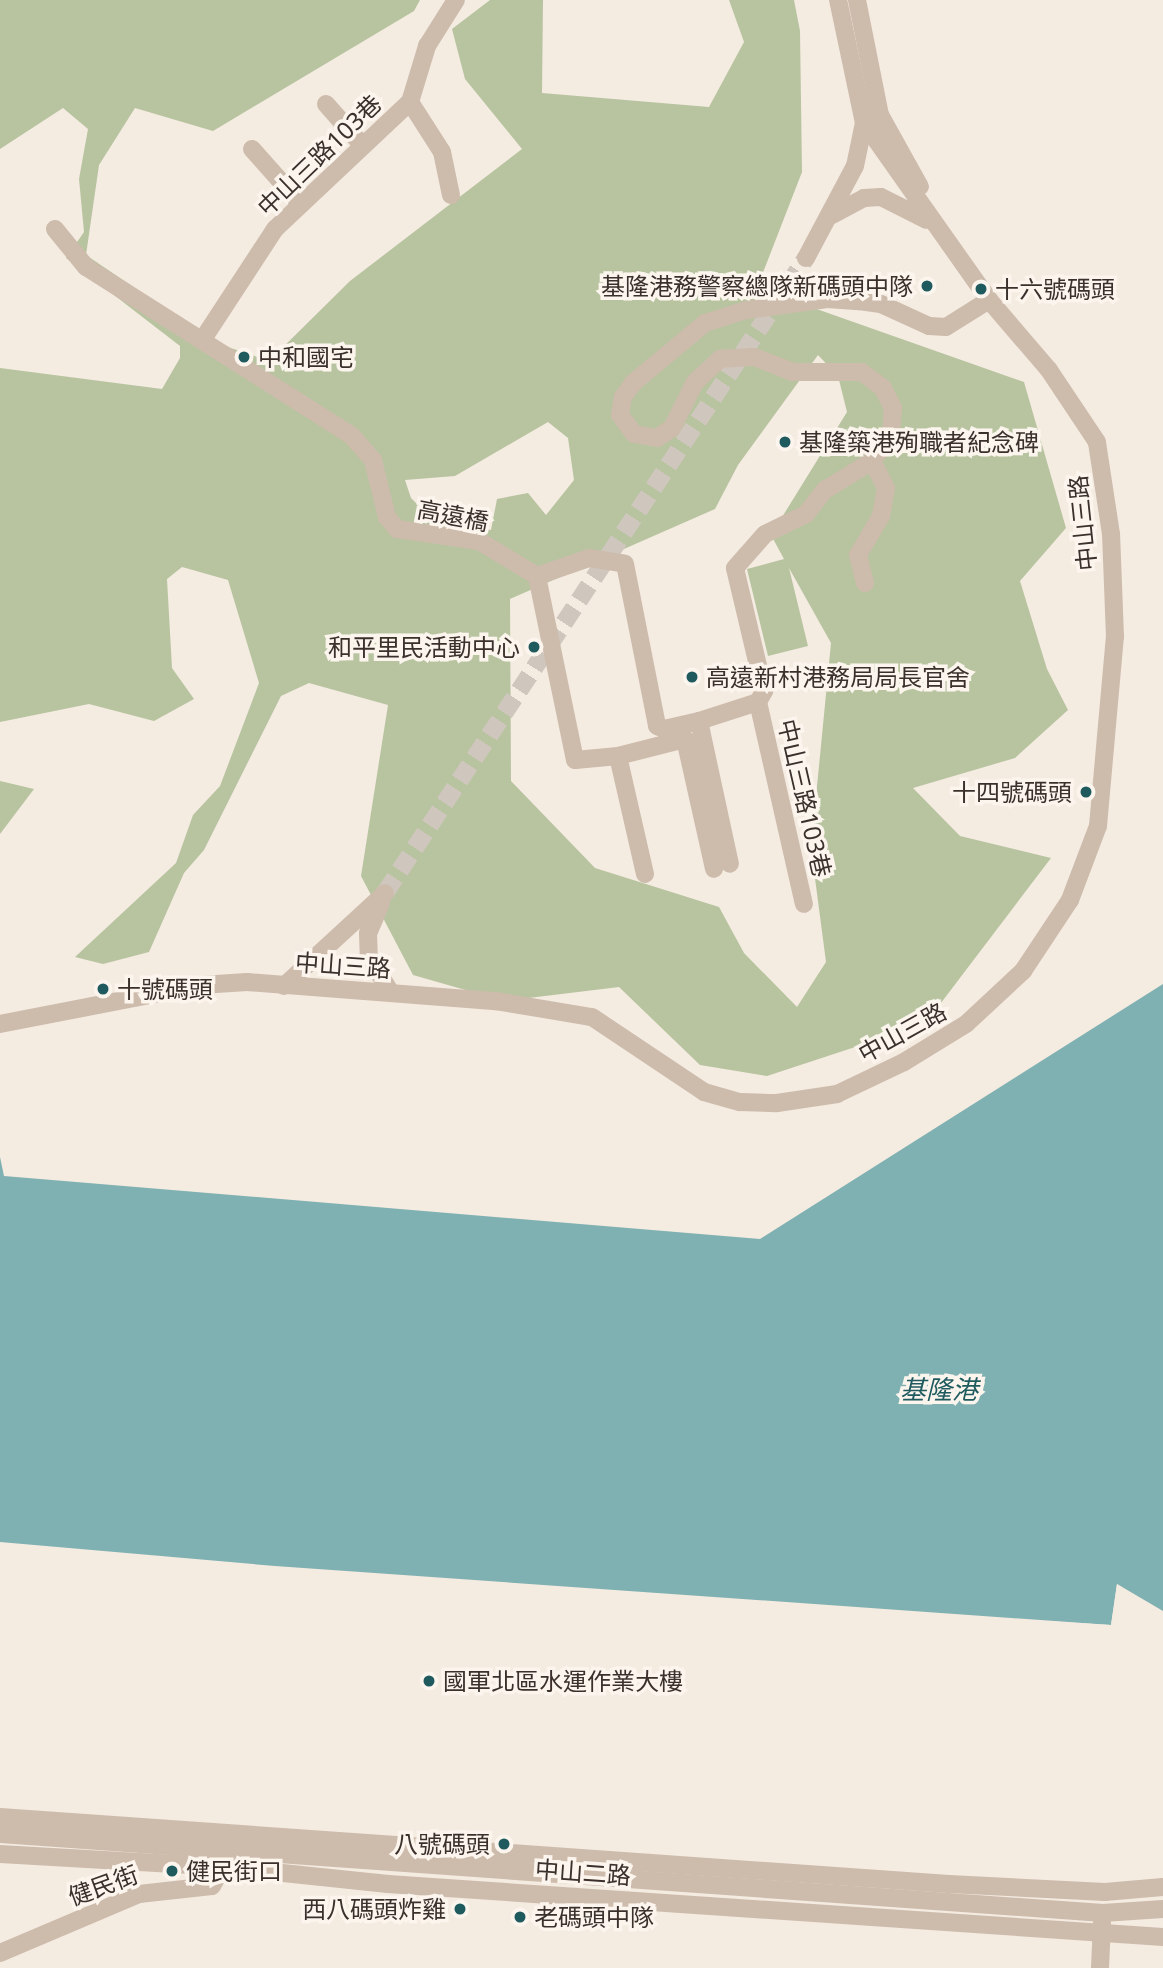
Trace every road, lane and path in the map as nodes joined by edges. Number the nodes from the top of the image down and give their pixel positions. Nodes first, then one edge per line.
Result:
1 (456, 0) edge
2 (838, 0) edge
3 (857, 0) edge
4 (410, 102) junction
5 (326, 104) dead end
6 (864, 122) junction
7 (363, 146) junction
8 (252, 149) dead end
9 (451, 195) dead end
10 (300, 203) junction
11 (832, 215) junction
12 (938, 228) junction
13 (55, 229) dead end
14 (806, 258) tunnel mouth
15 (989, 300) junction
16 (203, 339) junction
17 (872, 461) junction
18 (537, 576) junction
19 (865, 583) dead end
20 (758, 702) junction
21 (699, 722) junction
22 (618, 756) junction
23 (645, 874) dead end
24 (804, 904) dead end
25 (284, 985) junction
26 (391, 993) junction
27 (0, 1024) edge
28 (0, 1817) edge
29 (0, 1834) edge
30 (229, 1850) junction
31 (0, 1854) edge
32 (1163, 1887) edge
33 (1105, 1892) junction
34 (1163, 1909) edge
35 (1103, 1913) junction
36 (1100, 1933) junction
37 (1163, 1937) edge
38 (0, 1952) edge
39 (1100, 1968) edge

1 - 4 street, 中山三路103巷
2 - 6 street, 中山三路
3 - 12 street, 中山三路
4 - 7 street, 中山三路103巷
4 - 9 street
5 - 7 street
6 - 11 street
6 - 12 street, 中山三路
7 - 10 street, 中山三路103巷
8 - 10 street
10 - 16 street, 中山三路103巷
11 - 12 street
11 - 14 street
12 - 15 street, 中山三路
13 - 16 street
15 - 17 street, 中山三路103巷
15 - 26 street, 中山三路
16 - 18 street, 高遠橋
17 - 19 street
17 - 20 street, 中山三路103巷
18 - 21 street, 中山三路103巷
18 - 22 street
20 - 21 street, 中山三路103巷
20 - 24 street, 中山三路103巷
21 - 22 street
22 - 23 street
25 - 26 street, 中山三路
25 - 26 street
25 - 27 street, 中山三路
28 - 30 street, 中山二路
29 - 30 street, 中山二路
30 - 31 street, 中山二路
30 - 33 street
30 - 35 street, 中山二路
30 - 36 street, 中山二路
30 - 38 street, 健民街
32 - 33 street
33 - 35 street
34 - 35 street, 中山二路
35 - 36 street
36 - 37 street, 中山二路
36 - 39 street

